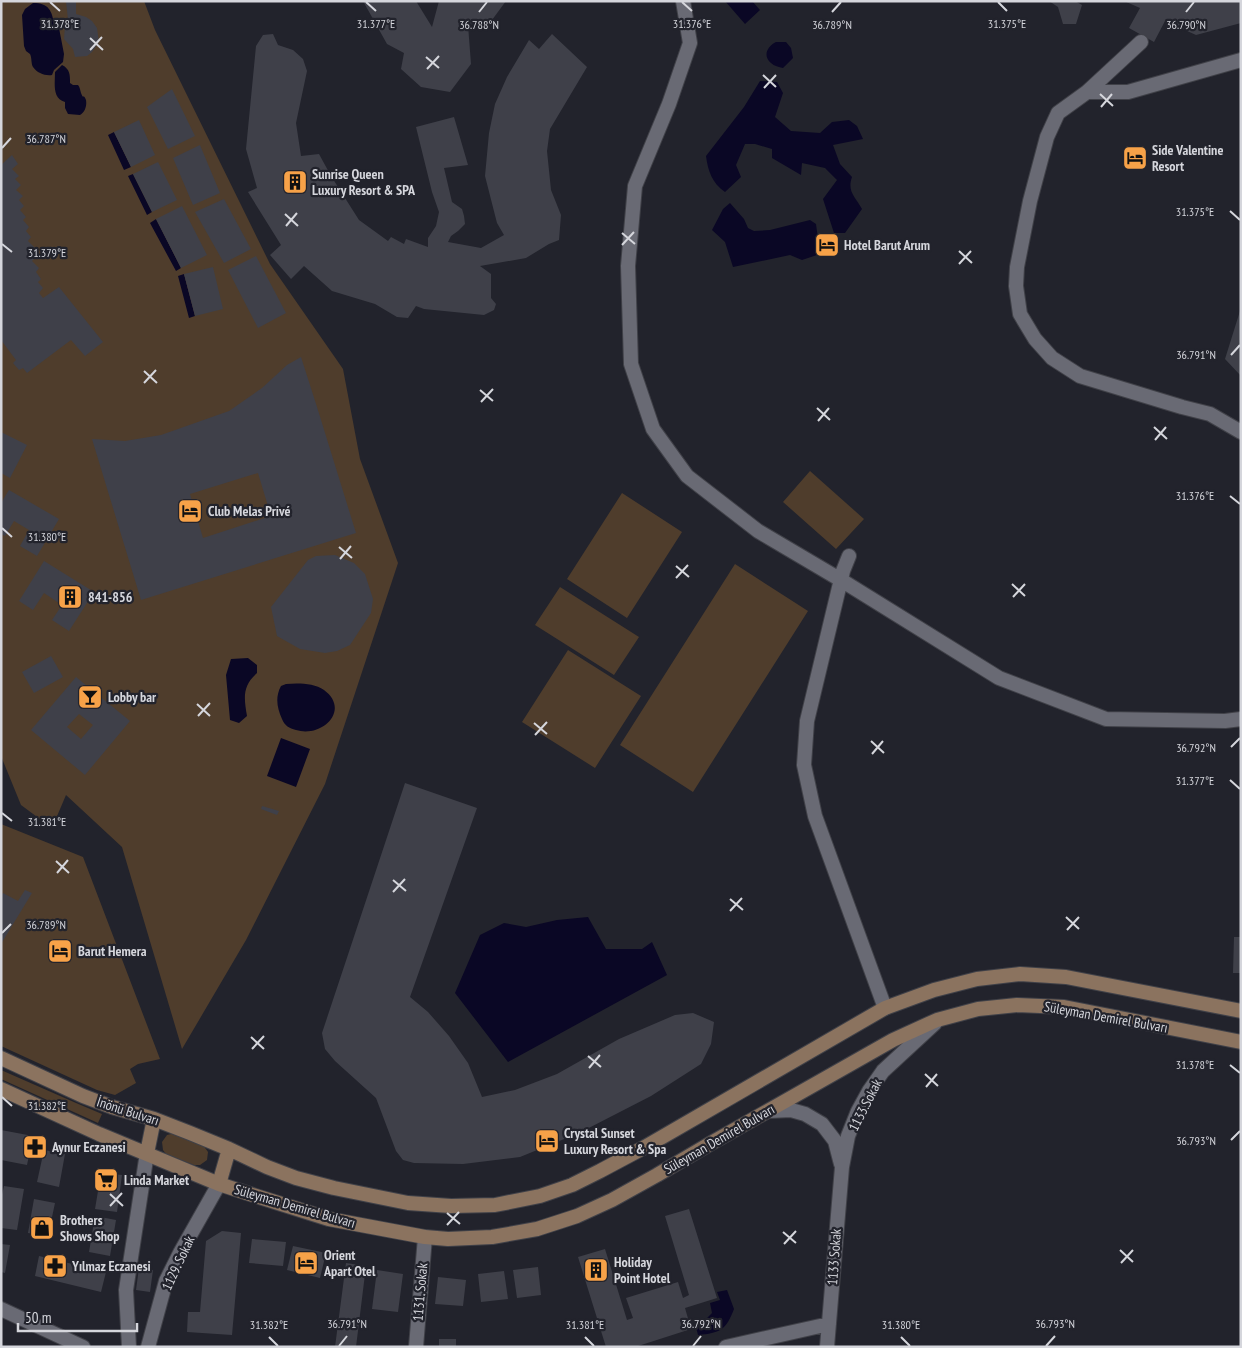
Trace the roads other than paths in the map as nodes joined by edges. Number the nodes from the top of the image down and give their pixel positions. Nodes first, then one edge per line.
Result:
1 (683, 1) edge
2 (1140, 42) dead end
3 (1241, 60) edge
4 (1087, 92) junction
5 (1241, 432) edge
6 (849, 556) dead end
7 (841, 580) junction
8 (1241, 719) edge
9 (884, 1008) junction
10 (1241, 1011) edge
11 (937, 1020) junction
12 (1241, 1042) edge
13 (1, 1058) edge
14 (1, 1089) edge
15 (769, 1111) junction
16 (154, 1119) junction
17 (229, 1148) junction
18 (147, 1153) junction
19 (842, 1167) junction
20 (219, 1184) junction
21 (425, 1237) junction
22 (1, 1309) edge
23 (829, 1324) junction
24 (84, 1347) edge
25 (129, 1347) edge
26 (148, 1347) edge
27 (416, 1347) edge
28 (726, 1347) edge
29 (827, 1347) edge

1 - 7 street
2 - 4 street
3 - 4 street
4 - 5 street
6 - 7 street
7 - 8 street
7 - 9 street
9 - 10 main road, Süleyman Demirel Bulvarı
9 - 17 main road, Süleyman Demirel Bulvarı
11 - 12 main road, Süleyman Demirel Bulvarı
11 - 15 main road, Süleyman Demirel Bulvarı
11 - 19 street, 1133.Sokak
13 - 16 main road, İnönü Bulvarı
14 - 18 main road, Süleyman Demirel Bulvarı
15 - 19 street, 1133.Sokak
15 - 21 main road, Süleyman Demirel Bulvarı
16 - 17 main road, İnönü Bulvarı
16 - 18 main road
17 - 20 main road
18 - 20 main road, Süleyman Demirel Bulvarı
18 - 25 street
19 - 23 street, 1133 Sokak
20 - 21 main road, Süleyman Demirel Bulvarı
20 - 26 street, 1129. Sokak
21 - 27 street, 1131. Sokak
22 - 24 street
23 - 28 street
23 - 29 street, 1133 Sokak

